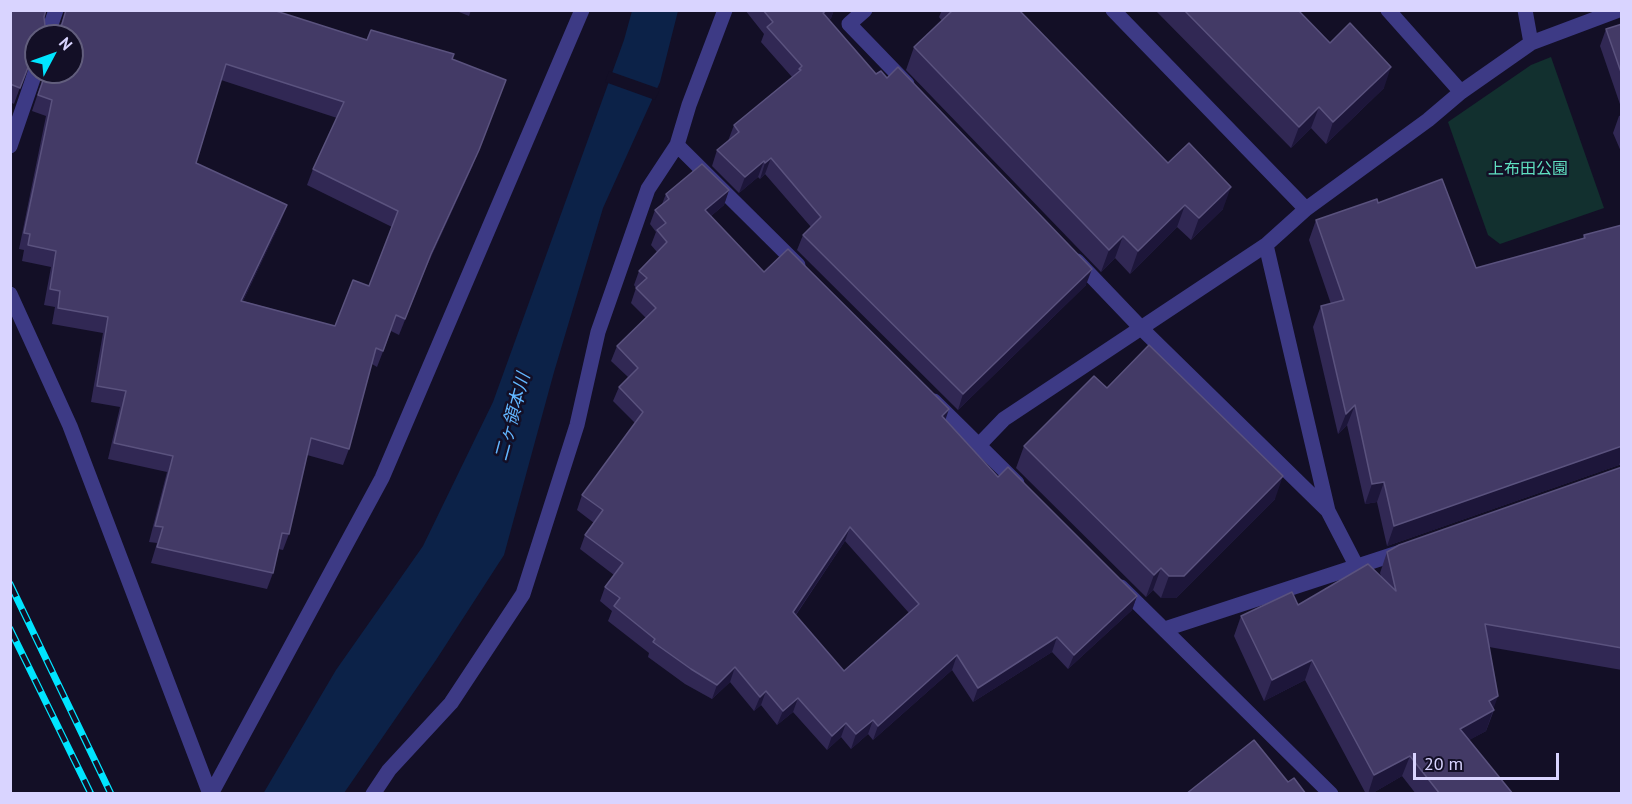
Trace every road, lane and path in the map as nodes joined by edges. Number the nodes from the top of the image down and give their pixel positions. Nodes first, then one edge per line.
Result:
1 (582, 10) edge
2 (725, 10) edge
3 (865, 10) edge
4 (1113, 10) edge
5 (1525, 10) edge
6 (1619, 10) edge
7 (1388, 11) edge
8 (1531, 42) junction
9 (31, 84) edge
10 (914, 92) edge
11 (1461, 92) junction
12 (677, 145) junction
13 (10, 146) edge
14 (1306, 209) junction
15 (1266, 245) junction
16 (1069, 252) edge
17 (811, 278) edge
18 (10, 294) edge
19 (1142, 328) junction
20 (920, 387) edge
21 (979, 445) junction
22 (1029, 495) edge
23 (1328, 511) junction
24 (1423, 544) edge
25 (1357, 567) junction
26 (1114, 579) edge
27 (1165, 629) junction
28 (211, 794) edge
29 (373, 794) edge
30 (1331, 794) edge

1 - 28 street
2 - 12 street
3 - 10 street
4 - 14 street
5 - 8 street
6 - 8 street
7 - 11 street
8 - 11 street
9 - 13 street
11 - 14 street
12 - 17 street
12 - 29 street
14 - 15 street
15 - 19 street
15 - 23 street
16 - 19 street
18 - 28 street
19 - 21 street
19 - 23 street
20 - 21 street
21 - 22 street
23 - 25 street
24 - 25 street
25 - 27 street
26 - 27 street
27 - 30 street

